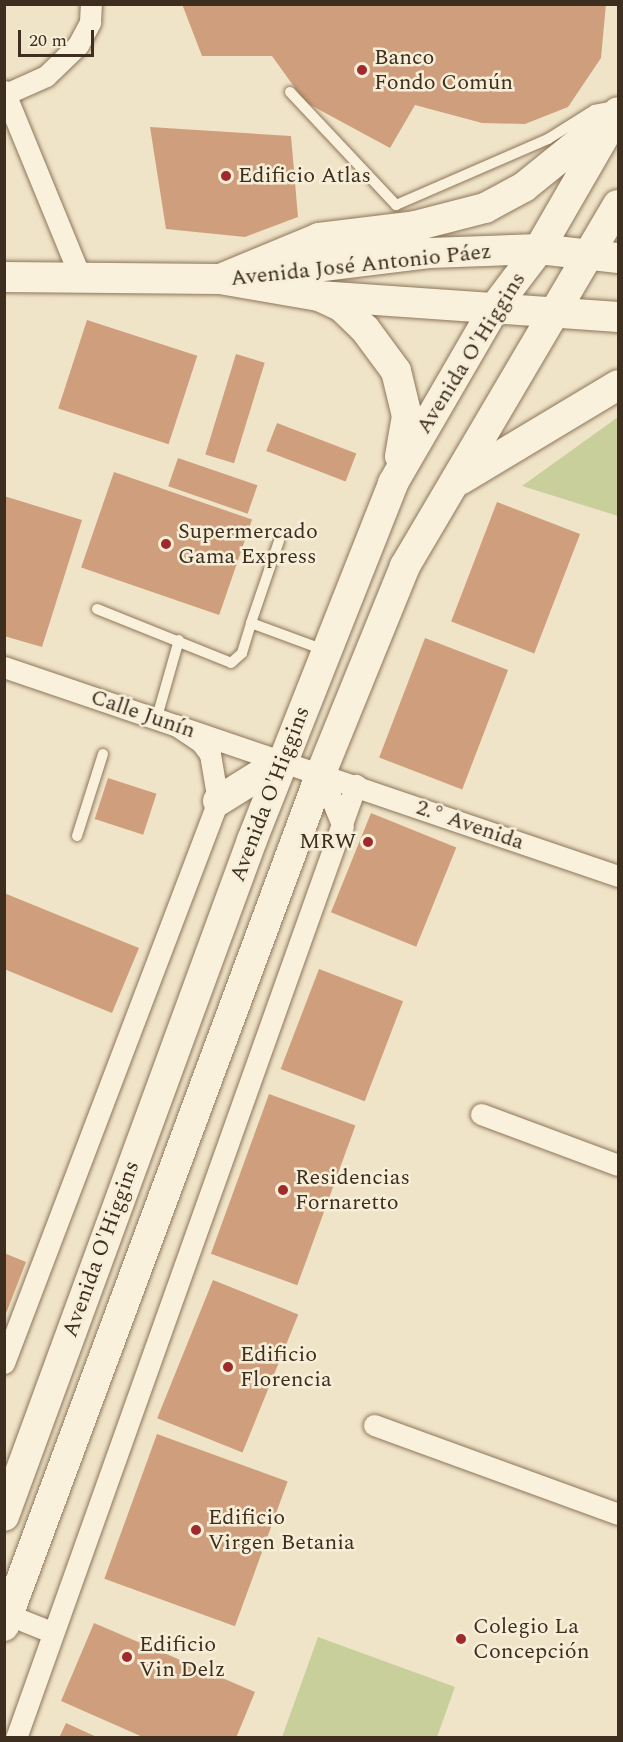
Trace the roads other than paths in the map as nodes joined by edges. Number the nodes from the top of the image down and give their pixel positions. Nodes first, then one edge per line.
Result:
1 (91, 4) edge
2 (6, 92) edge
3 (290, 92) dead end
4 (618, 108) edge
5 (618, 205) edge
6 (539, 249) junction
7 (604, 256) edge
8 (80, 276) junction
9 (4, 277) edge
10 (220, 279) junction
11 (318, 296) junction
12 (495, 307) junction
13 (555, 310) junction
14 (618, 316) edge
15 (618, 385) edge
16 (458, 481) junction
17 (393, 483) junction
18 (279, 541) dead end
19 (97, 609) dead end
20 (251, 623) junction
21 (179, 640) junction
22 (325, 650) junction
23 (4, 667) edge
24 (166, 721) junction
25 (103, 754) dead end
26 (282, 761) junction
27 (321, 773) junction
28 (356, 785) junction
29 (218, 801) junction
30 (343, 827) junction
31 (77, 836) dead end
32 (618, 876) edge
33 (480, 1114) dead end
34 (618, 1165) edge
35 (4, 1363) edge
36 (374, 1425) dead end
37 (618, 1514) edge
38 (4, 1516) edge
39 (6, 1618) edge
40 (51, 1632) junction
41 (16, 1737) edge

1 - 2 street
2 - 8 street
3 - 4 lane
4 - 6 main road, Avenida O'Higgins
4 - 10 main road
5 - 7 main road, Avenida O'Higgins
6 - 7 main road, Avenida José Antonio Páez
6 - 10 main road, Avenida José Antonio Páez
6 - 12 main road, Avenida O'Higgins
7 - 13 main road, Avenida O'Higgins
8 - 9 main road, Avenida José Antonio Páez
8 - 10 main road, Avenida José Antonio Páez
10 - 11 main road, Avenida José Antonio Páez
11 - 12 main road, Avenida José Antonio Páez
11 - 17 main road
12 - 13 main road, Avenida José Antonio Páez
12 - 17 main road, Avenida O'Higgins
13 - 14 main road, Avenida José Antonio Páez
13 - 16 main road, Avenida O'Higgins
15 - 16 main road
16 - 27 main road, Avenida O'Higgins
17 - 22 main road, Avenida O'Higgins
18 - 20 lane
19 - 21 lane
20 - 21 lane
20 - 22 lane
21 - 24 lane
22 - 26 main road, Avenida O'Higgins
23 - 24 street, Calle Junín
24 - 26 street, Calle Junín
24 - 29 street, Avenida O'Higgins
25 - 31 lane
26 - 27 street, Calle Junín
26 - 29 main road
26 - 38 main road, Avenida O'Higgins
27 - 28 street, 2.° Avenida
27 - 30 street, Avenida O'Higgins
27 - 39 main road, Avenida O'Higgins
28 - 30 street
28 - 32 street, 2.° Avenida
29 - 35 street, Avenida O'Higgins
30 - 40 street
33 - 34 street
36 - 37 street
39 - 40 street
40 - 41 street

